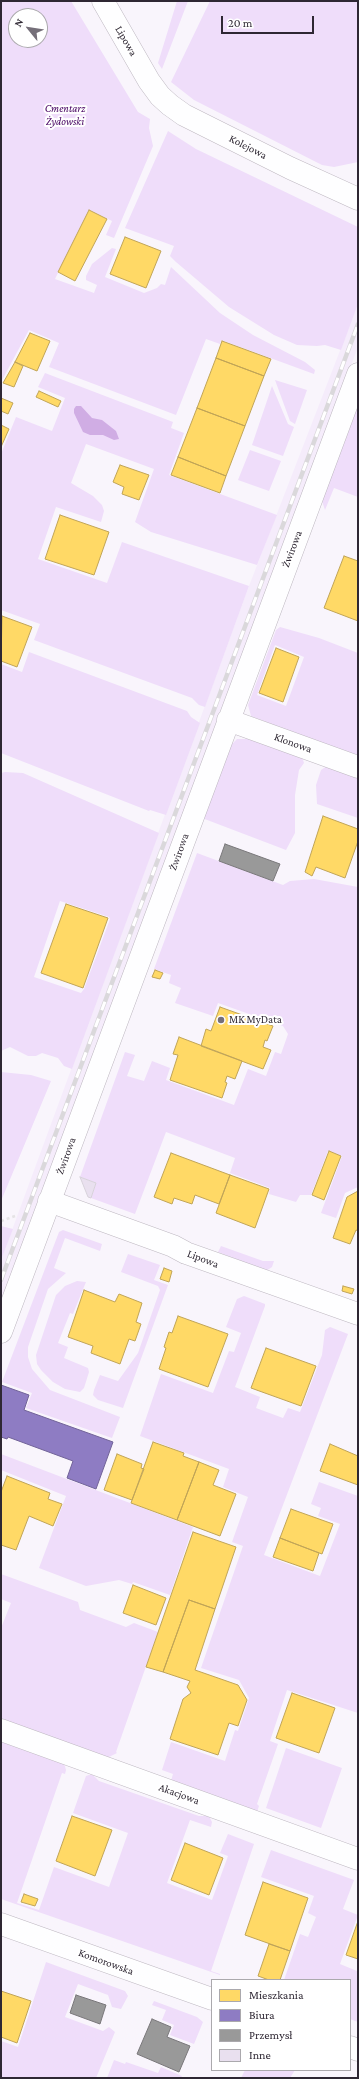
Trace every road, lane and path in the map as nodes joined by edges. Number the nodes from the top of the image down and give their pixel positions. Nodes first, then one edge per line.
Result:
1 (103, 1) edge
2 (150, 81) joint
3 (358, 199) edge
4 (358, 374) edge
5 (228, 720) junction
6 (358, 767) edge
7 (49, 1201) junction
8 (358, 1314) edge
9 (1, 1332) edge
10 (1, 1730) edge
11 (358, 1859) edge
12 (1, 1924) edge
13 (211, 1999) edge

1 - 2 street, Lipowa
2 - 3 street, Kolejowa
4 - 5 street, Żwirowa
5 - 6 street, Klonowa
5 - 7 street, Żwirowa
7 - 8 street, Lipowa
7 - 9 street, Żwirowa
10 - 11 street, Akacjowa
12 - 13 street, Komorowska

